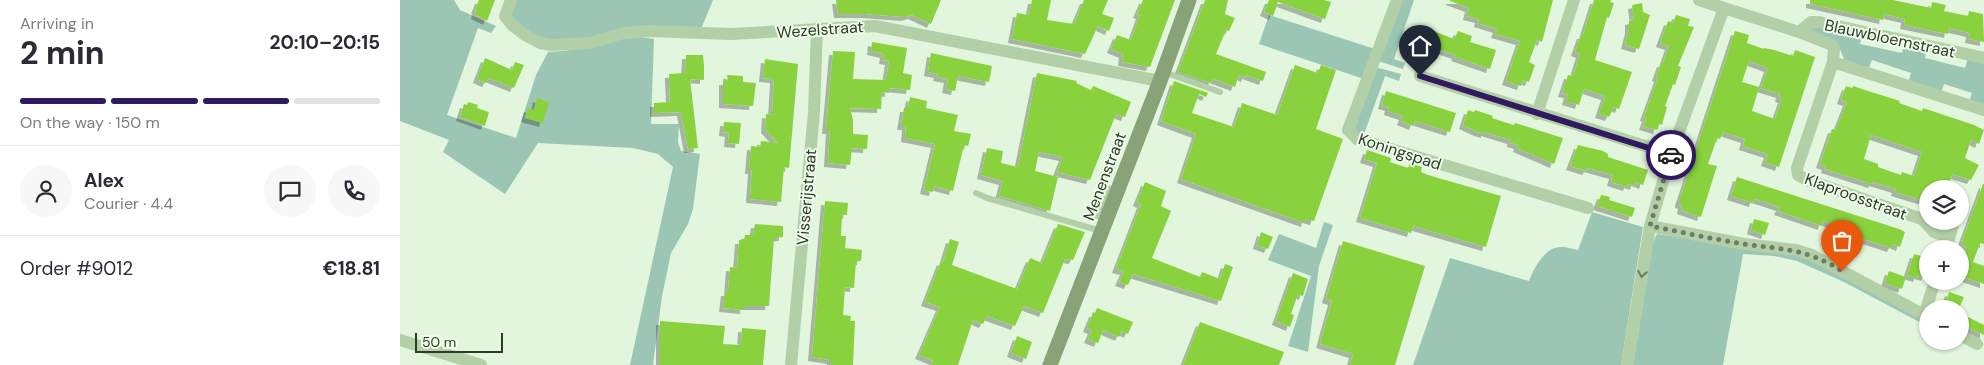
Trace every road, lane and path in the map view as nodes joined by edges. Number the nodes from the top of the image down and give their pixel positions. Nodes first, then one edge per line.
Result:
1 (511, 0) edge
2 (1189, 0) edge
3 (1397, 0) edge
4 (1574, 0) edge
5 (1699, 0) edge
6 (1724, 8) junction
7 (817, 28) junction
8 (1799, 32) junction
9 (1984, 58) edge
10 (1833, 62) junction
11 (1161, 76) junction
12 (1420, 76) dead end
13 (1220, 92) dead end
14 (1984, 110) edge
15 (1537, 114) junction
16 (1671, 154) junction
17 (976, 193) dead end
18 (1588, 208) dead end
19 (1650, 226) junction
20 (1101, 231) junction
21 (1943, 240) edge
22 (1919, 312) edge
23 (400, 340) edge
24 (1969, 340) edge
25 (1977, 344) dead end
26 (481, 365) edge
27 (791, 365) edge
28 (1050, 365) edge
29 (1627, 365) edge

1 - 7 street, Wezelstraat
2 - 11 main road, Menenstraat
3 - 18 street, Koningspad
4 - 15 street
5 - 6 street
6 - 8 street
6 - 16 street
7 - 11 street, Wezelstraat
7 - 27 street, Visserijstraat
8 - 9 street, Blauwbloemstraat
8 - 10 street
10 - 14 street
10 - 21 street, Klaproosstraat
11 - 13 lane
11 - 20 main road, Menenstraat
12 - 15 street
15 - 16 street
16 - 19 street
17 - 20 lane
19 - 22 street
19 -> 29 street
20 - 28 main road, Menenstraat
23 - 26 street
24 - 25 street

